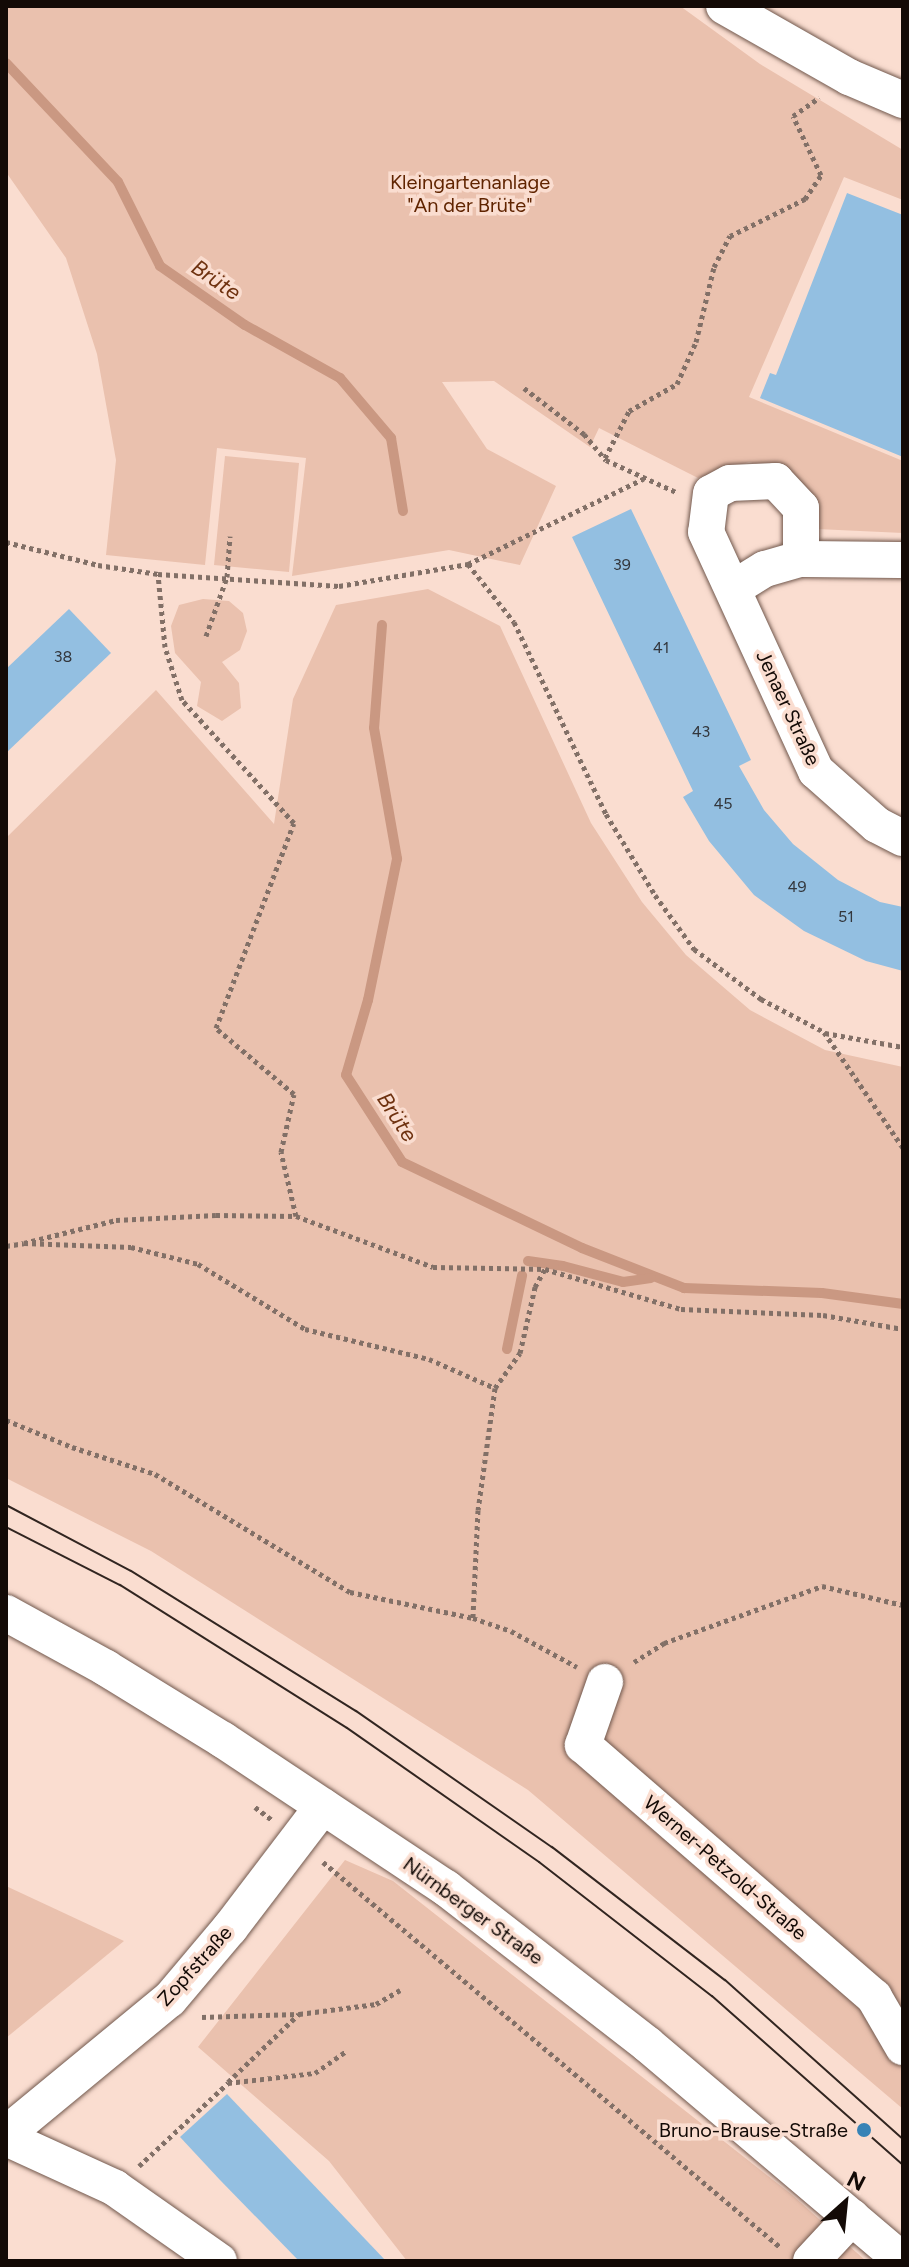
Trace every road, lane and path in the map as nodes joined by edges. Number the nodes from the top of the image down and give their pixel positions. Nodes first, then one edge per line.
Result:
1 (724, 6) edge
2 (849, 77) junction
3 (903, 100) edge
4 (524, 388) dead end
5 (605, 458) junction
6 (643, 479) junction
7 (706, 532) junction
8 (230, 536) dead end
9 (6, 542) edge
10 (801, 559) junction
11 (903, 560) edge
12 (468, 564) junction
13 (158, 574) junction
14 (227, 577) junction
15 (734, 588) junction
16 (206, 636) dead end
17 (903, 838) edge
18 (824, 1032) junction
19 (903, 1047) edge
20 (903, 1148) edge
21 (296, 1216) junction
22 (24, 1243) junction
23 (6, 1246) edge
24 (545, 1269) junction
25 (903, 1329) edge
26 (495, 1388) junction
27 (6, 1420) edge
28 (903, 1605) edge
29 (6, 1613) edge
30 (473, 1618) junction
31 (605, 1682) junction
32 (323, 1806) junction
33 (298, 1841) junction
34 (400, 1990) dead end
35 (170, 1999) junction
36 (299, 2014) junction
37 (903, 2047) edge
38 (345, 2052) dead end
39 (228, 2083) junction
40 (6, 2136) edge
41 (115, 2188) junction
42 (852, 2217) junction
43 (798, 2256) edge
44 (219, 2261) edge
45 (903, 2261) edge

1 - 2 street
2 - 3 street
2 - 5 path
4 - 5 path
5 - 6 path
6 - 7 path
6 - 12 path
7 - 10 street
7 - 15 street, Jenaer Straße
8 - 14 path
9 - 13 path
10 - 11 street
10 - 15 street
12 - 14 path
12 - 18 path
13 - 14 path
13 - 21 path
14 - 16 path
15 - 17 street, Jenaer Straße
18 - 19 path
18 - 20 path
21 - 22 path
21 - 24 path
22 - 23 path
22 - 26 path
24 - 25 path
24 - 26 path
26 - 30 path
27 - 30 path
28 - 31 path
29 - 32 street, Nürnberger Straße
30 - 31 path
31 - 37 street, Werner-Petzold-Straße
32 - 33 street, Zopfstraße
32 - 42 street, Nürnberger Straße
33 - 35 street, Zopfstraße
33 - 43 path
34 - 36 path
35 - 36 path
35 - 40 street, Zopfstraße
36 - 39 path
38 - 39 path
39 - 41 path
40 - 41 street
41 - 44 street
42 - 43 street
42 - 45 street, Nürnberger Straße

